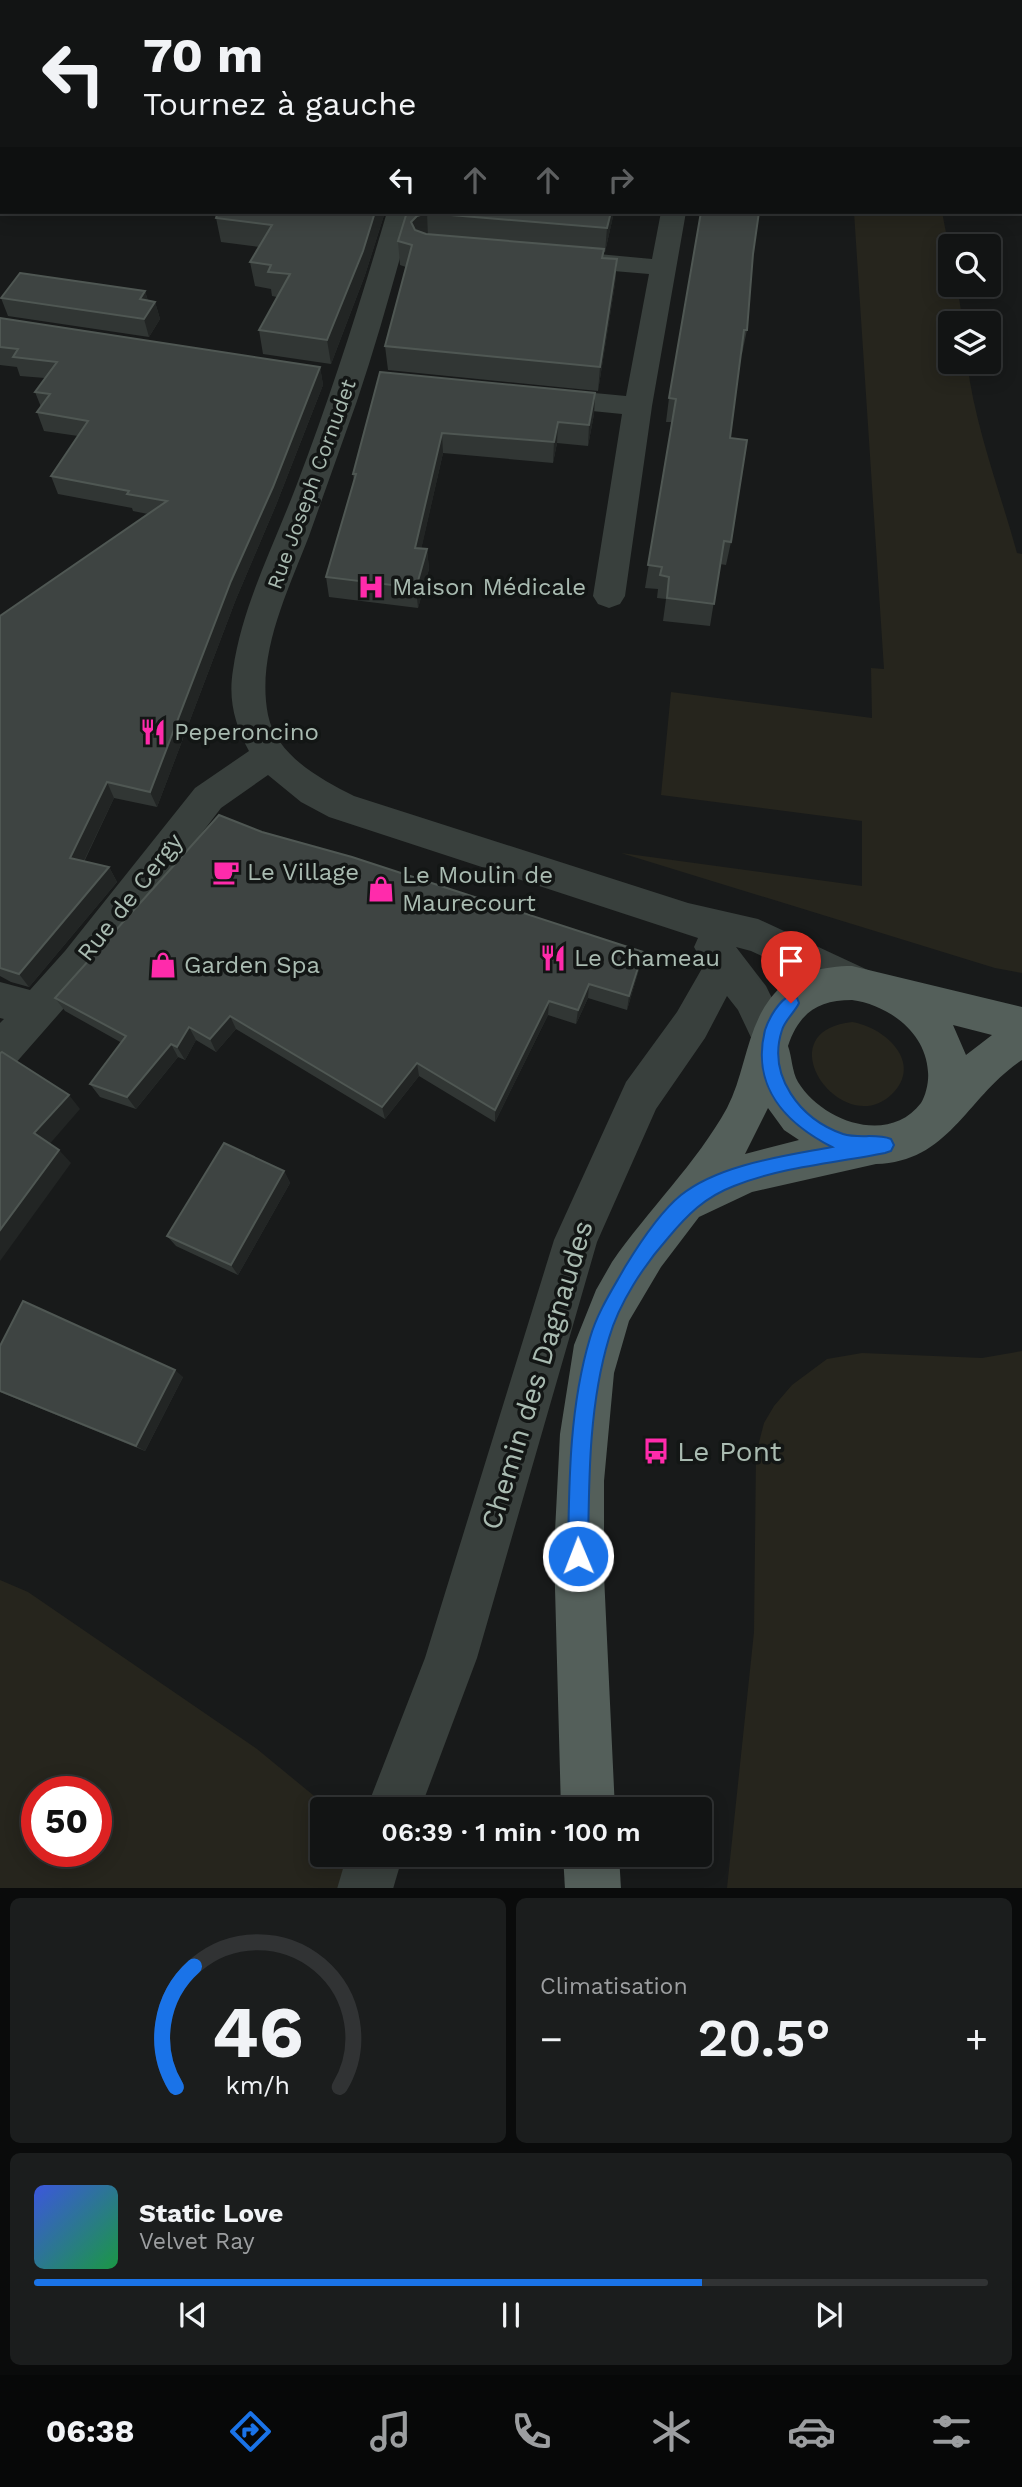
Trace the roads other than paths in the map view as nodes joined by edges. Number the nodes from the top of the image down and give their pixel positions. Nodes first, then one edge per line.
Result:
1 (399, 214) edge
2 (673, 214) edge
3 (540, 257) edge
4 (665, 268) junction
5 (516, 394) edge
6 (638, 406) junction
7 (610, 596) dead end
8 (271, 755) junction
9 (688, 919) junction
10 (729, 965) junction
11 (870, 987) junction
12 (0, 1000) edge
13 (38, 1009) junction
14 (1022, 1025) edge
15 (1022, 1040) edge
16 (770, 1042) junction
17 (0, 1052) edge
18 (934, 1119) junction
19 (885, 1145) junction
20 (681, 1208) junction
21 (398, 1797) edge
22 (588, 1797) edge
23 (371, 1867) edge
24 (592, 1867) edge
25 (365, 1888) edge
26 (593, 1888) edge

1 - 8 street, Rue Joseph Cornudet
2 - 4 street
3 - 4 street
4 - 6 street
5 - 6 street
6 - 7 street
8 - 9 street, Rue Joseph Cornudet
8 - 13 street, Rue de Cergy
9 - 10 street
9 - 11 street, Rue Joseph Cornudet
10 - 16 street
10 - 21 street, Chemin des Dagnaudes
11 - 14 main road
11 - 16 main road
11 - 18 main road
12 - 13 street
13 - 17 street, Rue de Cergy
15 - 18 main road
16 - 19 main road
16 - 20 main road
18 - 19 main road
19 - 20 main road
20 - 22 main road
23 - 25 street
24 - 26 main road

